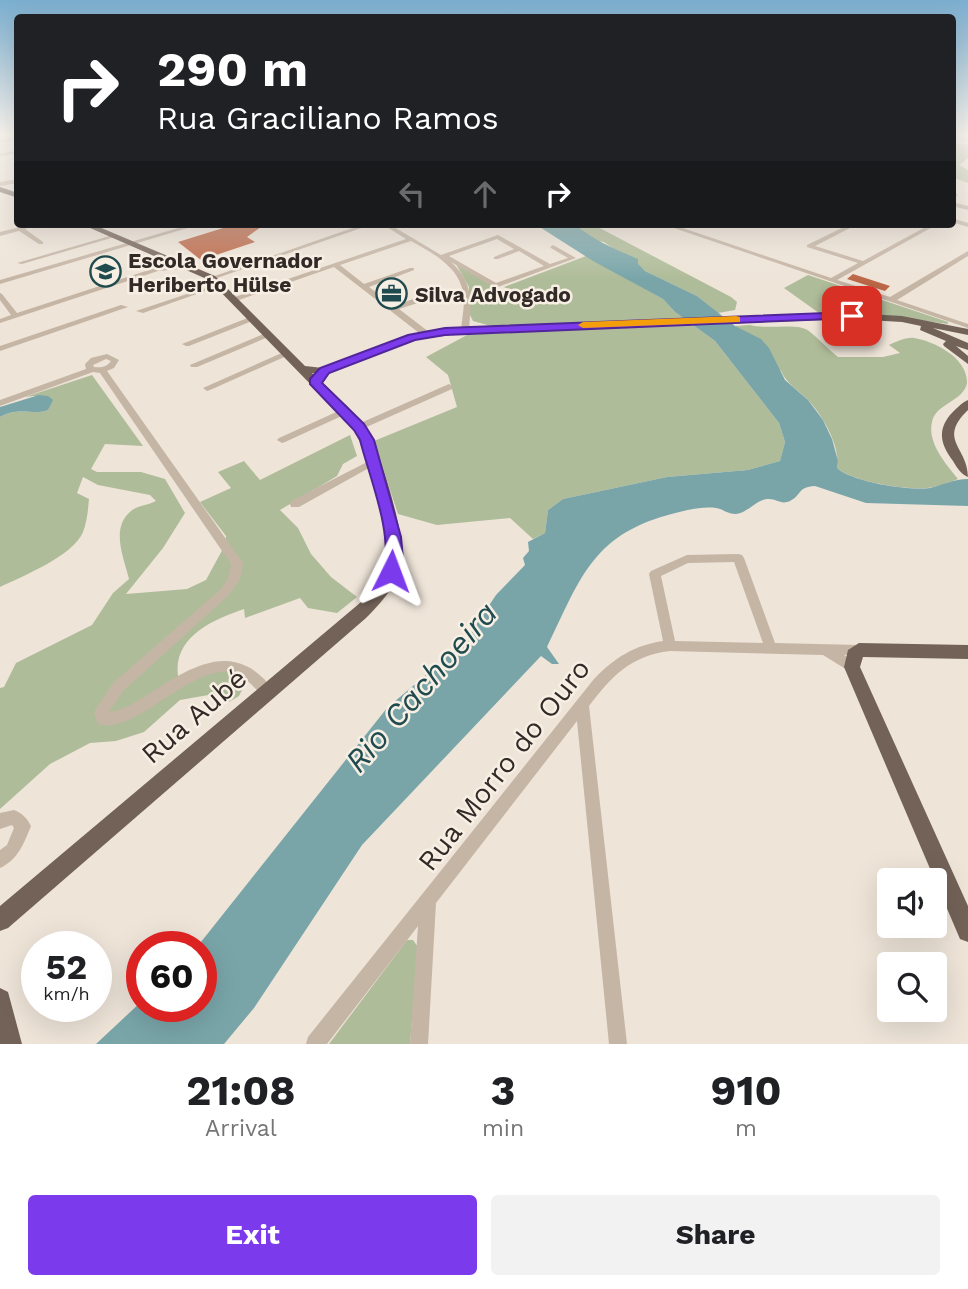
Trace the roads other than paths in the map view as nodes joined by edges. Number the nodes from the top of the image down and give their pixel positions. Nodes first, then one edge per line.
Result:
1 (0, 225) edge
2 (24, 228) edge
3 (96, 228) edge
4 (184, 228) edge
5 (359, 228) edge
6 (392, 228) edge
7 (677, 228) edge
8 (847, 228) edge
9 (928, 228) edge
10 (16, 230) junction
11 (0, 234) edge
12 (115, 236) junction
13 (411, 239) junction
14 (41, 243) dead end
15 (132, 243) junction
16 (553, 247) dead end
17 (519, 249) junction
18 (157, 253) junction
19 (968, 253) edge
20 (443, 256) junction
21 (496, 258) dead end
22 (20, 263) dead end
23 (863, 263) junction
24 (336, 265) junction
25 (549, 266) junction
26 (190, 267) junction
27 (412, 269) dead end
28 (141, 274) junction
29 (832, 280) junction
30 (216, 281) junction
31 (0, 282) edge
32 (364, 286) junction
33 (0, 295) edge
34 (427, 297) dead end
35 (233, 299) junction
36 (891, 300) junction
37 (124, 307) dead end
38 (393, 309) junction
39 (140, 311) dead end
40 (968, 314) edge
41 (16, 316) junction
42 (869, 317) junction
43 (253, 319) junction
44 (0, 321) edge
45 (962, 327) edge
46 (465, 330) junction
47 (426, 334) junction
48 (269, 335) junction
49 (954, 341) junction
50 (186, 344) dead end
51 (968, 347) edge
52 (0, 349) edge
53 (287, 355) junction
54 (968, 362) edge
55 (194, 365) dead end
56 (302, 369) junction
57 (324, 370) junction
58 (316, 384) junction
59 (449, 387) dead end
60 (207, 388) dead end
61 (0, 403) edge
62 (968, 404) edge
63 (344, 412) junction
64 (359, 427) junction
65 (282, 440) dead end
66 (373, 462) junction
67 (968, 473) edge
68 (295, 504) dead end
69 (670, 646) junction
70 (771, 648) junction
71 (968, 652) edge
72 (855, 659) junction
73 (267, 691) junction
74 (582, 705) junction
75 (0, 821) edge
76 (0, 860) edge
77 (428, 903) junction
78 (0, 920) edge
79 (968, 931) edge
80 (2, 1010) edge
81 (10, 1044) edge
82 (315, 1044) edge
83 (419, 1044) edge
84 (618, 1044) edge

1 - 10 street
2 - 10 street
3 - 12 main road
4 - 15 street
5 - 30 street
6 - 13 street
7 - 29 street
8 - 23 street
9 - 23 street
10 - 11 street
10 - 14 street
12 - 15 main road
12 - 22 street
13 - 20 street
13 - 24 street
15 - 18 main road
15 - 31 street
16 - 25 street
17 - 20 street
17 - 21 street
17 - 25 street
18 - 26 main road
18 - 28 street
19 - 36 street
20 - 25 street
20 - 46 street
23 - 29 street
24 - 32 street
24 - 35 street
26 - 28 street
26 - 30 main road
27 - 32 street
28 - 41 street
29 - 36 street
30 - 35 main road
30 - 39 street
32 - 38 street
33 - 41 street
34 - 38 street
35 - 43 main road
36 - 45 street
37 - 52 street
38 - 47 street
40 - 45 street
41 - 44 street
42 - 45 main road
42 - 46 main road
42 - 49 main road
42 - 54 main road
43 - 48 main road
43 - 50 street
45 - 49 main road
46 - 47 main road
47 - 57 main road
48 - 53 main road
48 - 55 street
49 - 51 main road
53 - 56 main road
53 - 60 street
56 - 57 main road
56 - 58 main road
57 - 58 main road
58 - 63 main road
59 - 64 street
61 - 73 street
62 - 67 main road
63 - 64 main road
63 - 65 street
64 - 66 main road, Rua Aubé
66 - 68 street
66 - 73 main road, Rua Aubé
69 - 70 street, Rua Morro do Ouro
69 - 70 street
69 - 74 street, Rua Morro do Ouro
70 - 72 street, Rua Morro do Ouro
71 - 72 main road
72 - 79 main road
73 - 78 main road, Rua Aubé
74 - 77 street, Rua Morro do Ouro
74 - 84 street
75 - 76 street
77 - 82 street, Rua Morro do Ouro
77 - 83 street
80 - 81 main road

